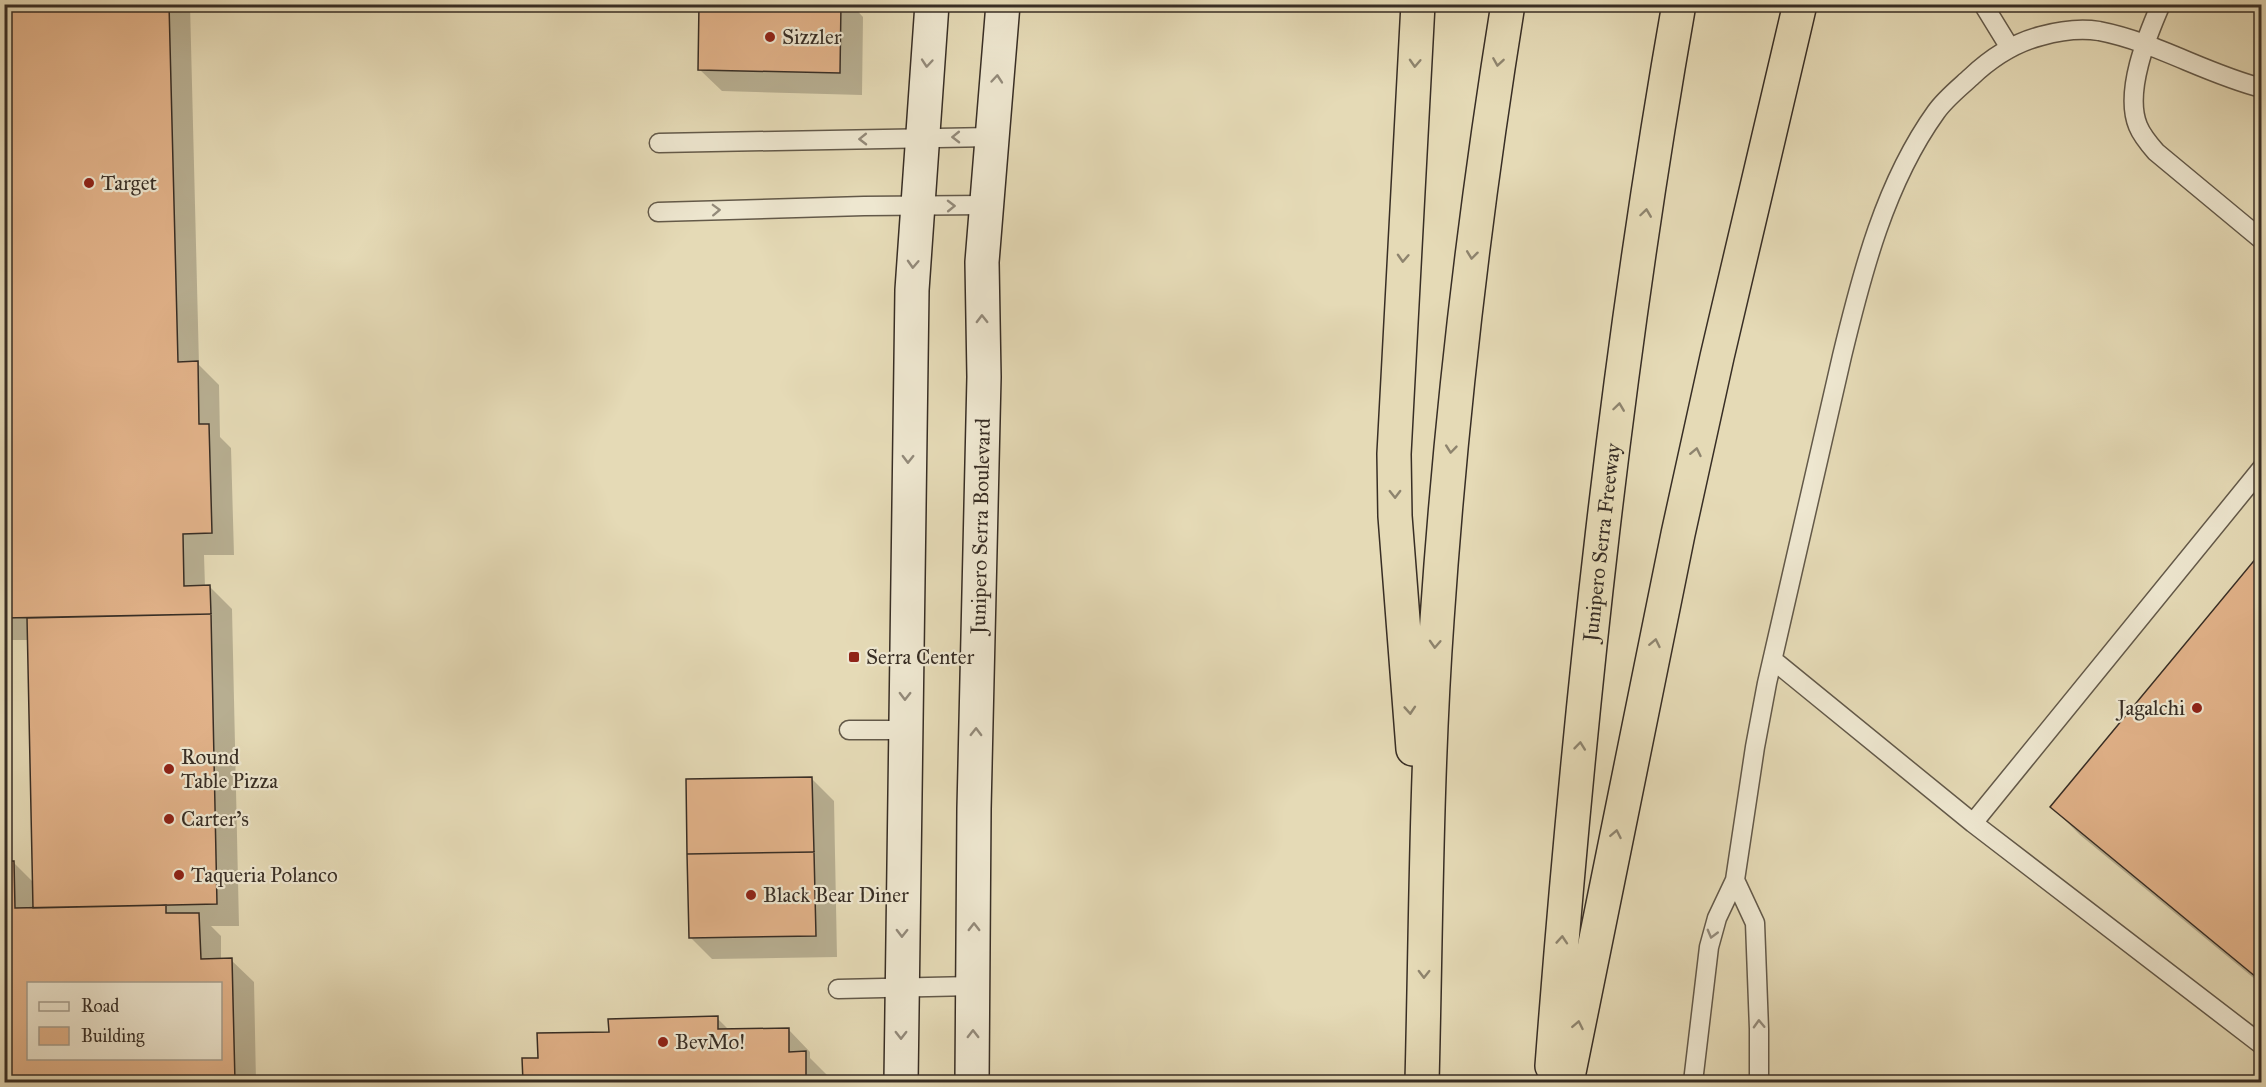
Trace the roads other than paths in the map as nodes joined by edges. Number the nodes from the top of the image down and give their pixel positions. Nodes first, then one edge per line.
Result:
1 (932, 4) edge
2 (1003, 4) edge
3 (1418, 4) edge
4 (1508, 4) edge
5 (1679, 4) edge
6 (1800, 4) edge
7 (1983, 4) edge
8 (2162, 4) edge
9 (2145, 45) junction
10 (2010, 48) junction
11 (2262, 88) edge
12 (992, 137) junction
13 (921, 138) junction
14 (659, 143) dead end
15 (986, 205) junction
16 (916, 206) junction
17 (658, 212) dead end
18 (2262, 240) edge
19 (2262, 468) edge
20 (1773, 660) junction
21 (849, 730) dead end
22 (905, 730) junction
23 (1973, 823) junction
24 (1735, 880) junction
25 (1425, 916) junction
26 (973, 986) junction
27 (901, 987) junction
28 (838, 989) dead end
29 (2262, 1045) edge
30 (901, 1083) edge
31 (972, 1083) edge
32 (1422, 1083) edge
33 (1551, 1083) edge
34 (1567, 1083) edge
35 (1693, 1083) edge
36 (1759, 1083) edge

1 -> 13 main road
12 -> 2 main road, Junipero Serra Boulevard
3 -> 25 highway
4 -> 25 highway
33 -> 5 highway, Junipero Serra Freeway
34 -> 6 highway
7 - 10 lane
8 - 9 lane
9 - 10 lane
9 - 11 lane
9 - 18 lane
10 - 20 lane
12 -> 13 lane
12 - 15 main road, Junipero Serra Boulevard
13 -> 14 lane
13 - 16 main road
16 -> 15 lane
26 -> 15 main road, Junipero Serra Boulevard
17 -> 16 lane
16 -> 22 main road
19 - 23 lane
20 - 23 lane
20 - 24 lane
21 - 22 lane
22 -> 27 main road
23 - 29 lane
24 -> 35 lane
36 -> 24 lane
25 -> 32 highway
26 - 27 lane
31 -> 26 main road, Junipero Serra Boulevard
27 - 28 lane
27 -> 30 main road

